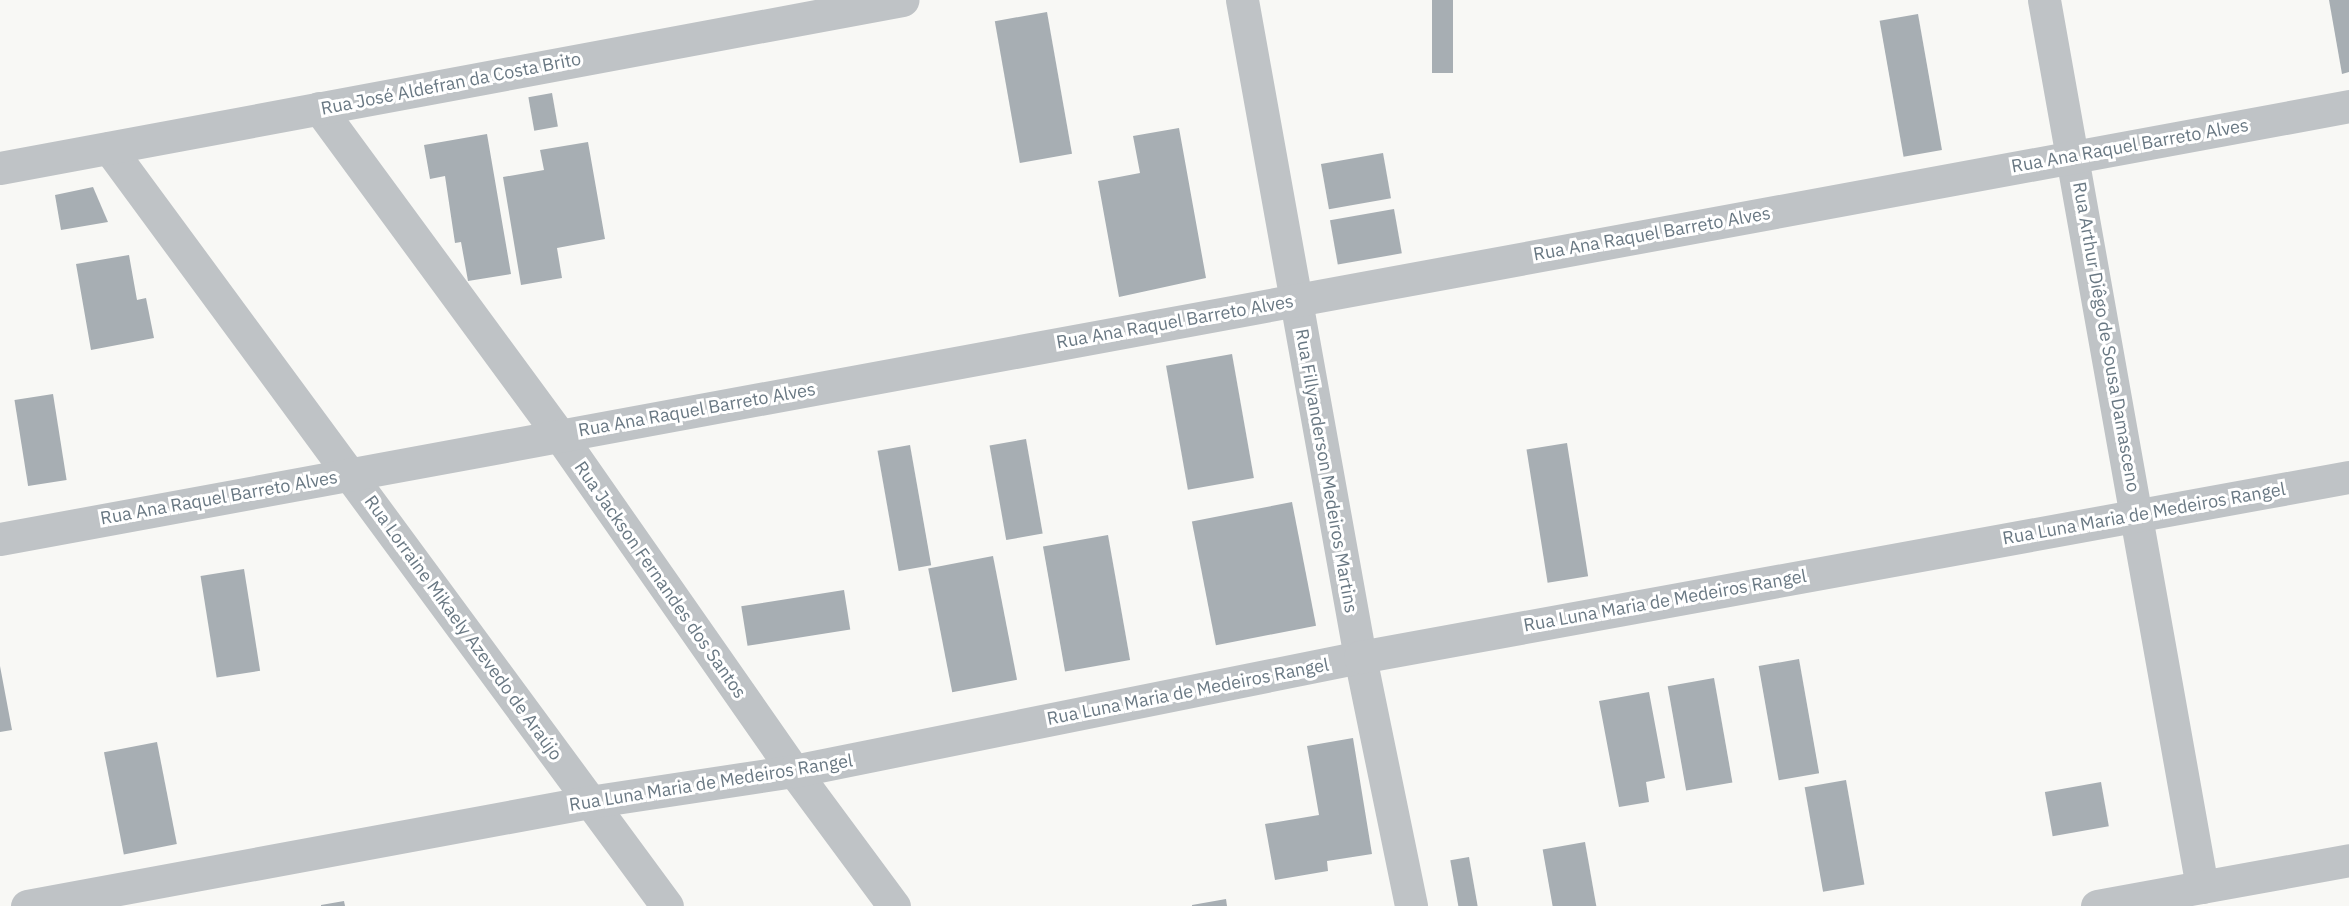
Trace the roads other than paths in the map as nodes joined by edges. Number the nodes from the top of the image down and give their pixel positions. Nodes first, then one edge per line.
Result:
1 (902, 0) edge
2 (1242, 0) edge
3 (2044, 0) edge
4 (2349, 106) edge
5 (320, 108) junction
6 (109, 148) junction
7 (2073, 156) junction
8 (0, 168) edge
9 (1294, 300) junction
10 (560, 436) junction
11 (351, 474) junction
12 (2349, 477) edge
13 (2138, 515) junction
14 (0, 539) edge
15 (1360, 657) junction
16 (794, 771) junction
17 (590, 802) junction
18 (2349, 860) edge
19 (2202, 887) junction
20 (27, 906) edge
21 (666, 906) edge
22 (894, 906) edge
23 (1411, 906) edge
24 (2097, 906) edge

1 - 5 street, Rua José Aldefran da Costa Brito
2 - 9 street, Rua Fillyanderson Medeiros Martins
3 - 7 street, Rua Arthur Diêgo de Sousa Damasceno
4 - 7 street, Rua Ana Raquel Barreto Alves
5 - 6 street, Rua José Aldefran da Costa Brito
5 - 10 street, Rua Jackson Fernandes dos Santos
6 - 8 street, Rua José Aldefran da Costa Brito
6 - 11 street, Rua Lorraine Mikaely Azevedo de Araújo
7 - 9 street, Rua Ana Raquel Barreto Alves
7 - 13 street, Rua Arthur Diêgo de Sousa Damasceno
9 - 10 street, Rua Ana Raquel Barreto Alves
9 - 15 street, Rua Fillyanderson Medeiros Martins
10 - 11 street, Rua Ana Raquel Barreto Alves
10 - 16 street, Rua Jackson Fernandes dos Santos
11 - 14 street, Rua Ana Raquel Barreto Alves
11 - 17 street, Rua Lorraine Mikaely Azevedo de Araújo
12 - 13 street, Rua Luna Maria de Medeiros Rangel
13 - 15 street, Rua Luna Maria de Medeiros Rangel
13 - 19 street, Rua Arthur Diêgo de Sousa Damasceno
15 - 16 street, Rua Luna Maria de Medeiros Rangel
15 - 23 street, Rua Fillyanderson Medeiros Martins
16 - 17 street, Rua Luna Maria de Medeiros Rangel
16 - 22 street, Rua Jackson Fernandes dos Santos
17 - 20 street, Rua Luna Maria de Medeiros Rangel
17 - 21 street, Rua Lorraine Mikaely Azevedo de Araújo
18 - 19 street
19 - 24 street

